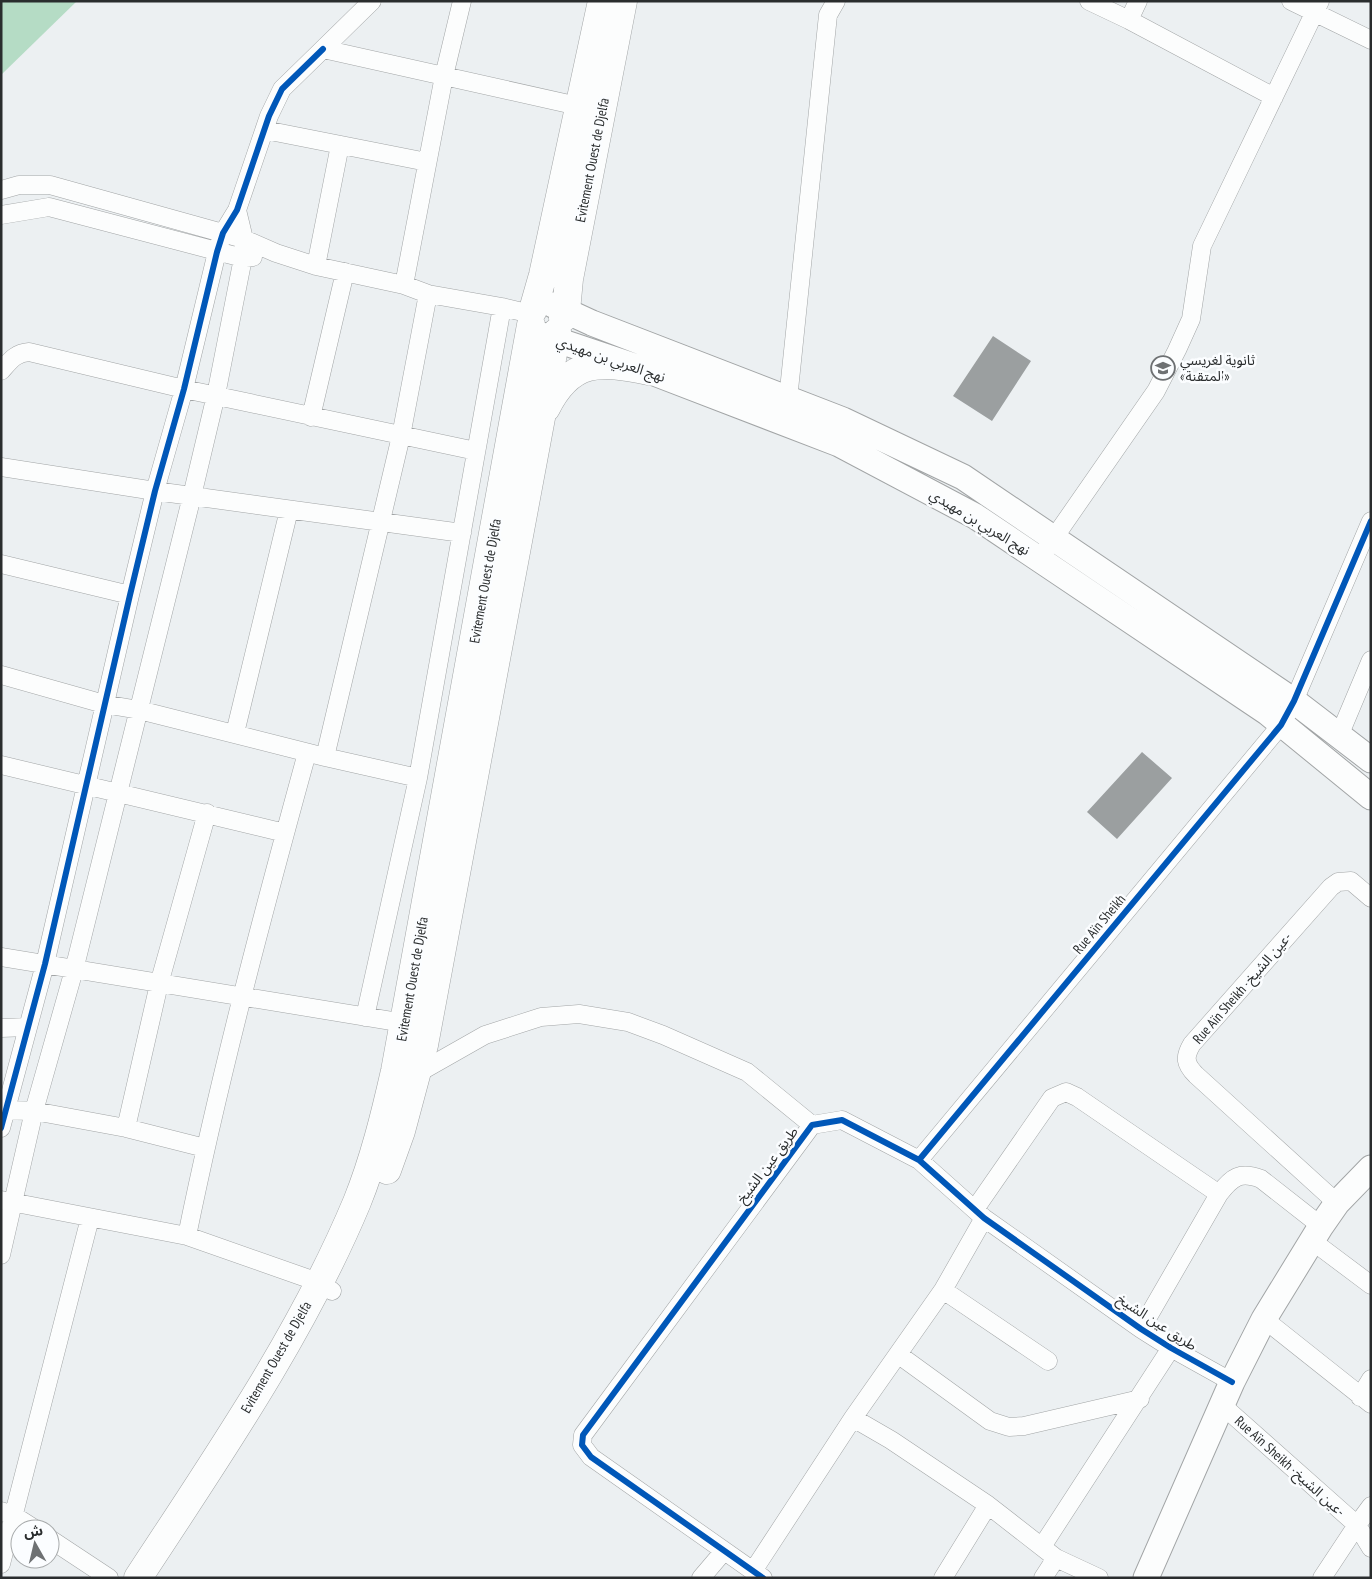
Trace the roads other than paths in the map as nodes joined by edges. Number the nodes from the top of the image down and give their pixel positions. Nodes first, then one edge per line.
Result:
1 (372, 1) edge
2 (462, 1) edge
3 (602, 1) edge
4 (623, 1) edge
5 (836, 1) edge
6 (1089, 1) edge
7 (1138, 1) edge
8 (1291, 1) edge
9 (1318, 7) edge
10 (1129, 20) junction
11 (1371, 40) edge
12 (323, 49) junction
13 (444, 76) junction
14 (1274, 97) junction
15 (578, 106) junction
16 (264, 130) junction
17 (340, 145) junction
18 (427, 162) junction
19 (1, 190) edge
20 (237, 210) junction
21 (1, 215) edge
22 (223, 233) junction
23 (244, 240) junction
24 (217, 252) junction
25 (276, 253) junction
26 (243, 258) junction
27 (316, 266) junction
28 (345, 272) junction
29 (404, 285) junction
30 (428, 294) junction
31 (502, 307) junction
32 (548, 321) junction
33 (1, 371) edge
34 (649, 372) junction
35 (184, 389) junction
36 (216, 395) junction
37 (788, 398) junction
38 (311, 417) junction
39 (784, 423) junction
40 (538, 425) junction
41 (401, 436) junction
42 (476, 451) junction
43 (1, 467) edge
44 (155, 491) junction
45 (192, 496) junction
46 (289, 510) junction
47 (1371, 521) edge
48 (380, 522) junction
49 (462, 532) junction
50 (1055, 538) junction
51 (1039, 558) junction
52 (1087, 560) junction
53 (1, 564) edge
54 (1071, 580) junction
55 (130, 595) junction
56 (1371, 660) edge
57 (1, 675) edge
58 (1294, 701) junction
59 (104, 704) junction
60 (139, 710) junction
61 (1281, 725) junction
62 (235, 733) junction
63 (1339, 736) junction
64 (307, 753) junction
65 (325, 758) junction
66 (1371, 760) edge
67 (1, 765) edge
68 (418, 778) junction
69 (87, 785) junction
70 (118, 793) junction
71 (1371, 796) edge
72 (207, 813) junction
73 (285, 833) junction
74 (1371, 898) edge
75 (1, 957) edge
76 (45, 964) junction
77 (74, 970) junction
78 (159, 984) junction
79 (242, 998) junction
80 (366, 1017) junction
81 (404, 1023) junction
82 (28, 1027) junction
83 (1, 1028) edge
84 (406, 1072) junction
85 (4, 1109) edge
86 (34, 1111) junction
87 (812, 1125) junction
88 (1, 1128) edge
89 (126, 1128) junction
90 (205, 1148) junction
91 (919, 1160) junction
92 (1371, 1168) edge
93 (1219, 1194) junction
94 (8, 1202) edge
95 (1337, 1203) junction
96 (980, 1214) junction
97 (90, 1218) junction
98 (1316, 1233) junction
99 (187, 1236) junction
100 (1, 1255) edge
101 (1371, 1285) edge
102 (325, 1287) junction
103 (943, 1290) junction
104 (1264, 1319) junction
105 (1141, 1329) junction
106 (1171, 1348) junction
107 (899, 1355) junction
108 (1048, 1361) dead end
109 (1371, 1379) edge
110 (1232, 1382) junction
111 (1140, 1398) junction
112 (1365, 1400) edge
113 (1223, 1406) junction
114 (853, 1418) junction
115 (988, 1505) junction
116 (1371, 1506) edge
117 (7, 1513) edge
118 (1357, 1525) junction
119 (60, 1546) edge
120 (1042, 1546) junction
121 (1371, 1548) edge
122 (724, 1551) junction
123 (1056, 1558) junction
124 (1, 1564) edge
125 (758, 1574) edge
126 (109, 1578) edge
127 (138, 1578) edge
128 (157, 1578) edge
129 (701, 1578) edge
130 (943, 1578) edge
131 (1043, 1578) edge
132 (1100, 1578) edge
133 (1146, 1578) edge
134 (1322, 1578) edge

1 - 12 street
2 - 13 street
3 - 15 highway, Evitement Ouest de Djelfa
4 - 32 highway, Evitement Ouest de Djelfa
5 - 37 street
6 - 10 street
7 - 10 street
8 - 9 street
9 - 11 street
9 - 14 street
10 - 14 street
12 - 13 street
12 - 16 street
13 - 15 street
13 - 18 street
14 - 50 street
15 - 32 highway, Evitement Ouest de Djelfa
16 - 17 street
16 - 20 street
17 - 18 street
17 - 27 street
18 - 29 street
19 - 22 street
20 - 22 street
20 - 23 street
21 - 24 street
22 - 23 street
22 - 24 street
23 - 25 street
23 - 26 street
24 - 26 street
24 - 35 street
25 - 26 street
25 - 27 street
26 - 36 street
27 - 28 street
28 - 29 street
28 - 38 street
29 - 30 street
30 - 31 street
30 - 41 street
31 - 32 street
31 - 42 street
32 - 34 main road, نهج العربي بن مهيدي
32 - 37 main road, نهج العربي بن مهيدي
32 - 40 highway, Evitement Ouest de Djelfa
32 - 81 highway, Evitement Ouest de Djelfa
33 - 35 street
34 - 39 main road, نهج العربي بن مهيدي
34 - 40 highway
35 - 36 street
35 - 44 street
36 - 38 street
36 - 45 street
37 - 39 street
37 - 50 main road, نهج العربي بن مهيدي
38 - 41 street
39 - 51 main road, نهج العربي بن مهيدي
40 - 84 highway, Evitement Ouest de Djelfa
41 - 42 street
41 - 48 street
42 - 49 street
43 - 44 street
44 - 45 street
44 - 55 street
45 - 46 street
45 - 60 street
46 - 48 street
46 - 62 street
47 - 58 street, Rue Aïn Sheikh
48 - 49 street
48 - 65 street
49 - 68 street
50 - 51 street
50 - 52 main road, نهج العربي بن مهيدي
51 - 54 main road, نهج العربي بن مهيدي
52 - 54 main road
52 - 58 main road, نهج العربي بن مهيدي
53 - 55 street
54 - 61 main road, نهج العربي بن مهيدي
55 - 59 street
56 - 63 street
57 - 59 street
58 - 61 street, Rue Aïn Sheikh
58 - 63 main road, نهج العربي بن مهيدي
59 - 60 street
59 - 69 street
60 - 62 street
60 - 70 street
61 - 71 main road, نهج العربي بن مهيدي
61 - 91 street, Rue Aïn Sheikh
62 - 64 street
63 - 66 main road, نهج العربي بن مهيدي
64 - 65 street
64 - 73 street
65 - 68 street
67 - 69 street
68 - 80 street
69 - 70 street
69 - 76 street
70 - 72 street
70 - 77 street
72 - 73 street
72 - 78 street
73 - 79 street
74 - 95 street, Rue Aïn Sheikh -عين الشيخ-
75 - 76 street
76 - 77 street
76 - 82 street
77 - 78 street
77 - 86 street
78 - 79 street
78 - 89 street
79 - 80 street
79 - 90 street
80 - 81 street
81 - 84 highway, Evitement Ouest de Djelfa
82 - 83 street
82 - 85 street
84 - 87 street
84 - 102 highway, Evitement Ouest de Djelfa
85 - 86 street
85 - 88 street
86 - 89 street
86 - 94 street
87 - 91 street, طريق عين الشيخ
87 - 122 street, طريق عين الشيخ
89 - 90 street
90 - 99 street
91 - 96 street, طريق عين الشيخ
92 - 95 main road
93 - 96 street
93 - 98 street
93 - 105 street
94 - 97 street
94 - 100 street
95 - 98 main road
96 - 103 street
96 - 105 street, طريق عين الشيخ
97 - 99 street
97 - 117 street
98 - 101 street
98 - 104 main road
99 - 102 street
102 - 127 highway, Evitement Ouest de Djelfa
102 - 128 highway, Evitement Ouest de Djelfa
103 - 107 street
103 - 108 street
104 - 110 main road
104 - 112 street
105 - 106 street, طريق عين الشيخ
106 - 110 street, طريق عين الشيخ
106 - 111 street
107 - 111 street
107 - 114 street
109 - 112 street
110 - 113 main road
111 - 120 street
113 - 118 street, Rue Aïn Sheikh -عين الشيخ-
113 - 133 main road
114 - 115 street
114 - 125 street
115 - 120 street
115 - 130 street
116 - 118 street, Rue Aïn Sheikh -عين الشيخ-
117 - 124 street
118 - 121 street, Rue Aïn Sheikh -عين الشيخ-
118 - 134 street
119 - 126 street
120 - 123 street
122 - 125 street, طريق عين الشيخ
122 - 129 street
123 - 131 street
123 - 132 street

